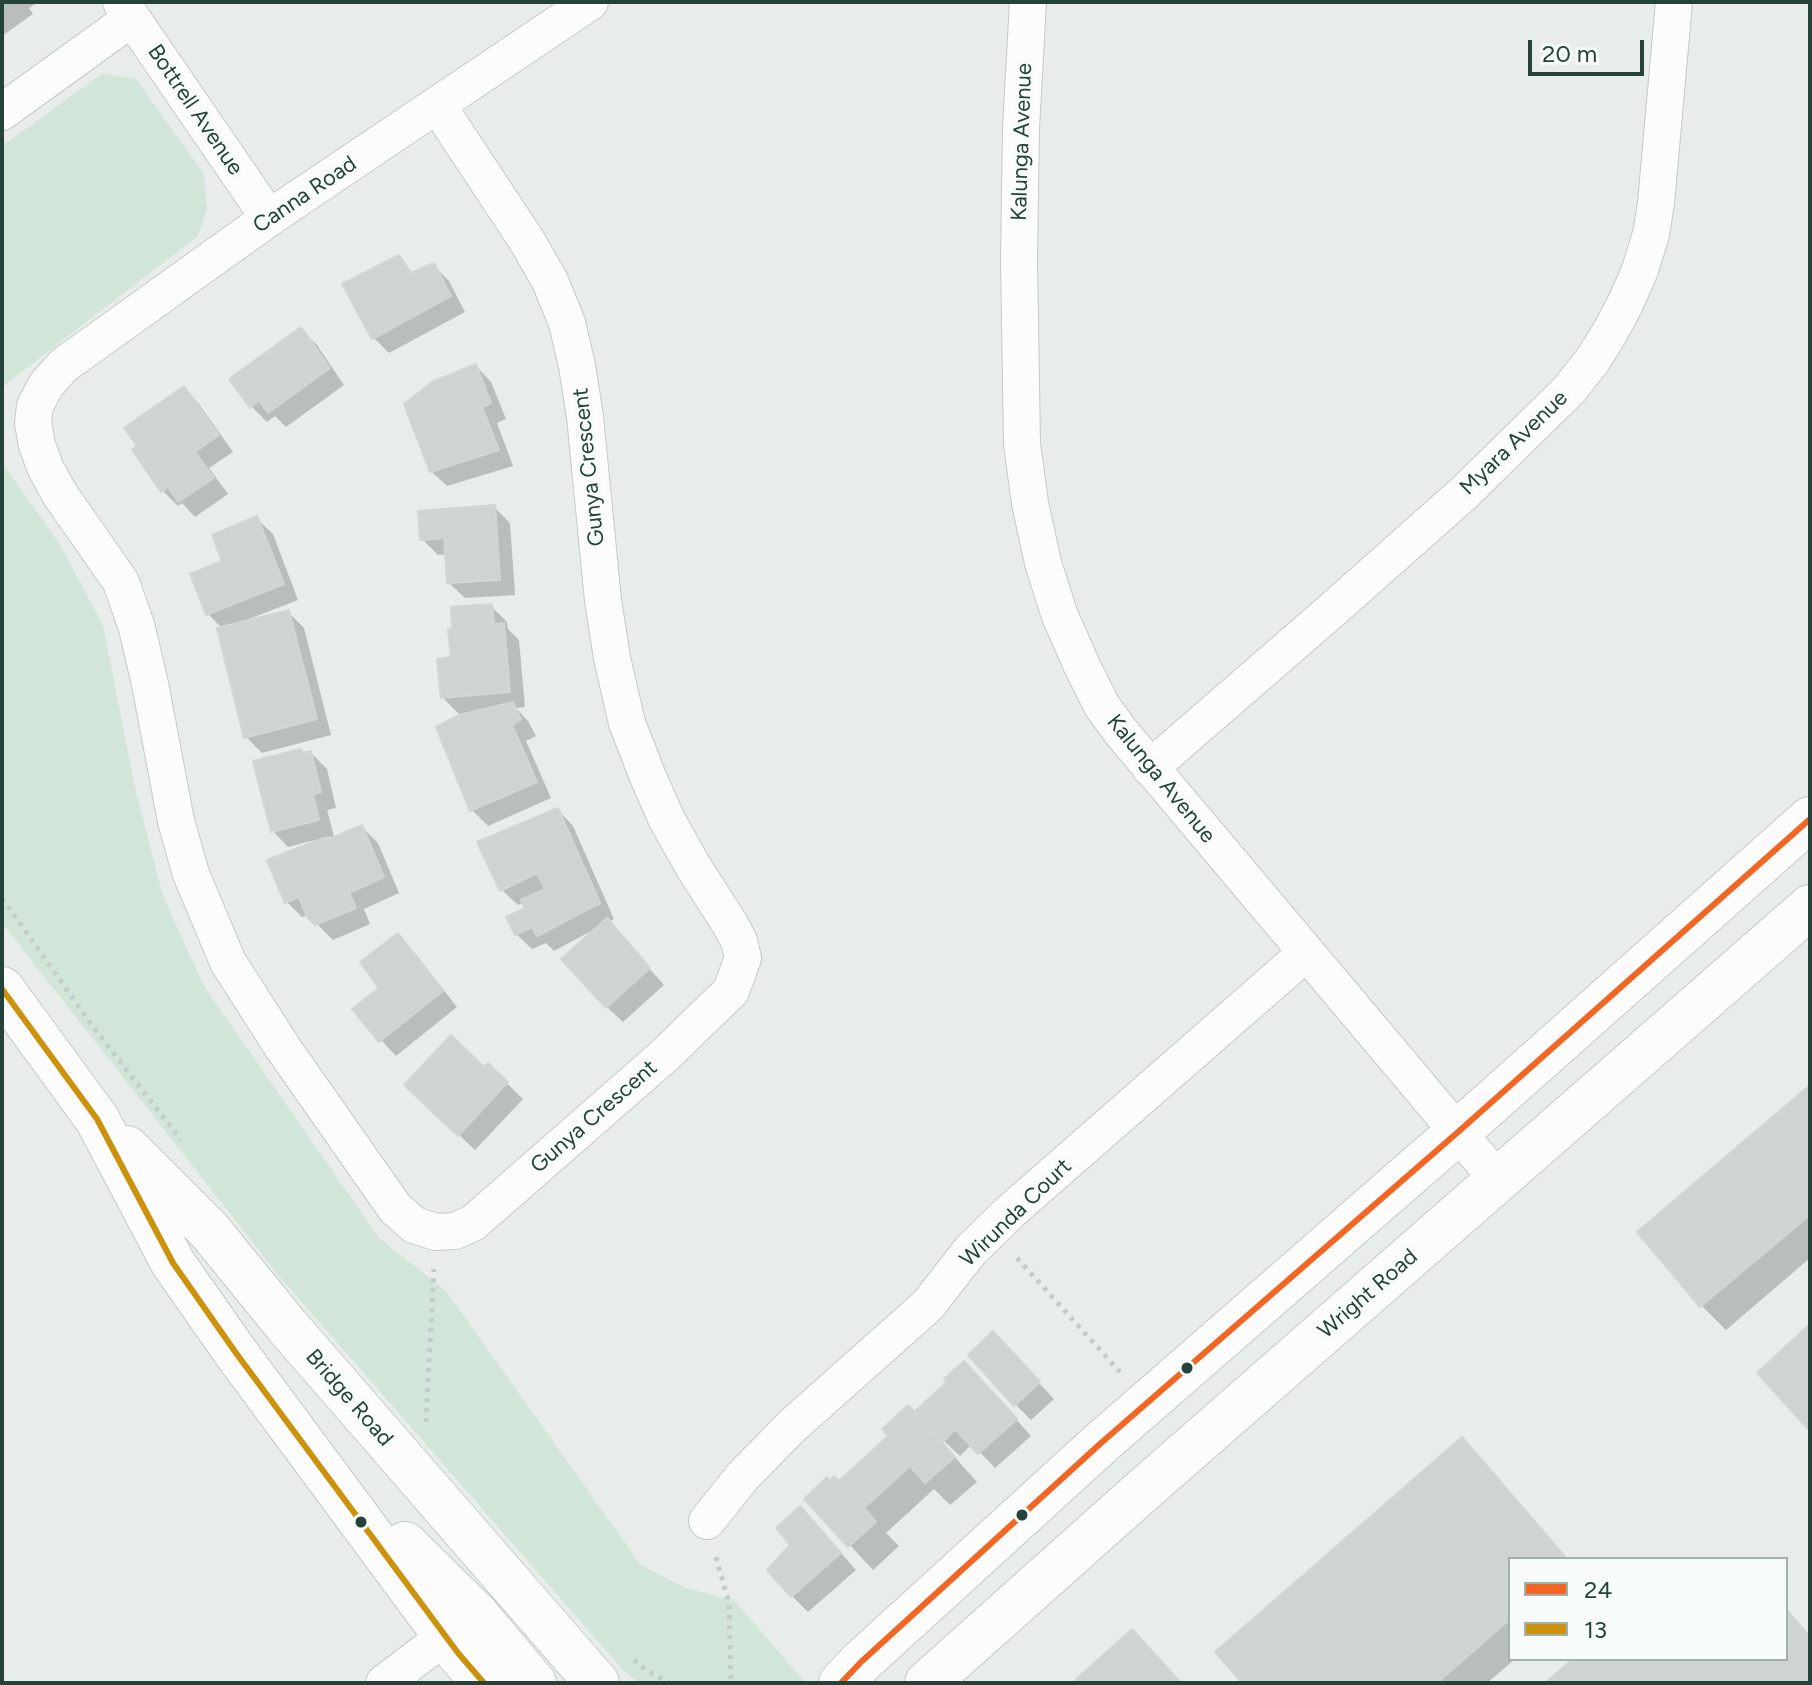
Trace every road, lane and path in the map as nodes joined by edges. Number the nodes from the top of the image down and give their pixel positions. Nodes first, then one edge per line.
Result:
1 (590, 2) edge
2 (1028, 2) edge
3 (1674, 2) edge
4 (126, 10) edge
5 (438, 106) junction
6 (2, 112) edge
7 (269, 218) junction
8 (1150, 768) junction
9 (1810, 819) edge
10 (1810, 907) edge
11 (1306, 953) junction
12 (2, 989) edge
13 (97, 1119) junction
14 (1458, 1132) junction
15 (1498, 1180) junction
16 (992, 1230) junction
17 (436, 1232) junction
18 (1127, 1381) dead end
19 (426, 1428) dead end
20 (305, 1446) junction
21 (707, 1521) joint
22 (977, 1556) junction
23 (1018, 1602) junction
24 (446, 1636) junction
25 (384, 1683) edge
26 (484, 1683) edge
27 (534, 1683) edge
28 (597, 1683) edge
29 (731, 1683) edge
30 (841, 1683) edge
31 (927, 1683) edge

1 - 5 street, Canna Road
2 - 8 street, Kalunga Avenue
3 - 8 street, Myara Avenue
4 - 6 street
4 - 7 street, Bottrell Avenue
5 - 7 street, Canna Road
5 - 17 street, Gunya Crescent
7 - 17 street, Canna Road
8 - 11 street, Kalunga Avenue
9 - 14 main road
10 - 15 main road, Wright Road
11 - 14 street, Kalunga Avenue
11 - 16 street, Wirunda Court
12 - 13 main road, Bridge Road
13 - 20 main road, Bridge Road
13 - 28 main road, Bridge Road
14 - 15 street, Kalunga Avenue
14 - 22 main road
15 - 23 main road, Wright Road
16 - 18 path
16 - 21 street, Wirunda Court
17 - 19 path
20 - 24 main road, Bridge Road
20 - 27 main road
21 - 29 path
22 - 23 main road
22 - 30 main road
23 - 31 main road, Wright Road
24 - 25 street
24 - 26 main road, Bridge Road

